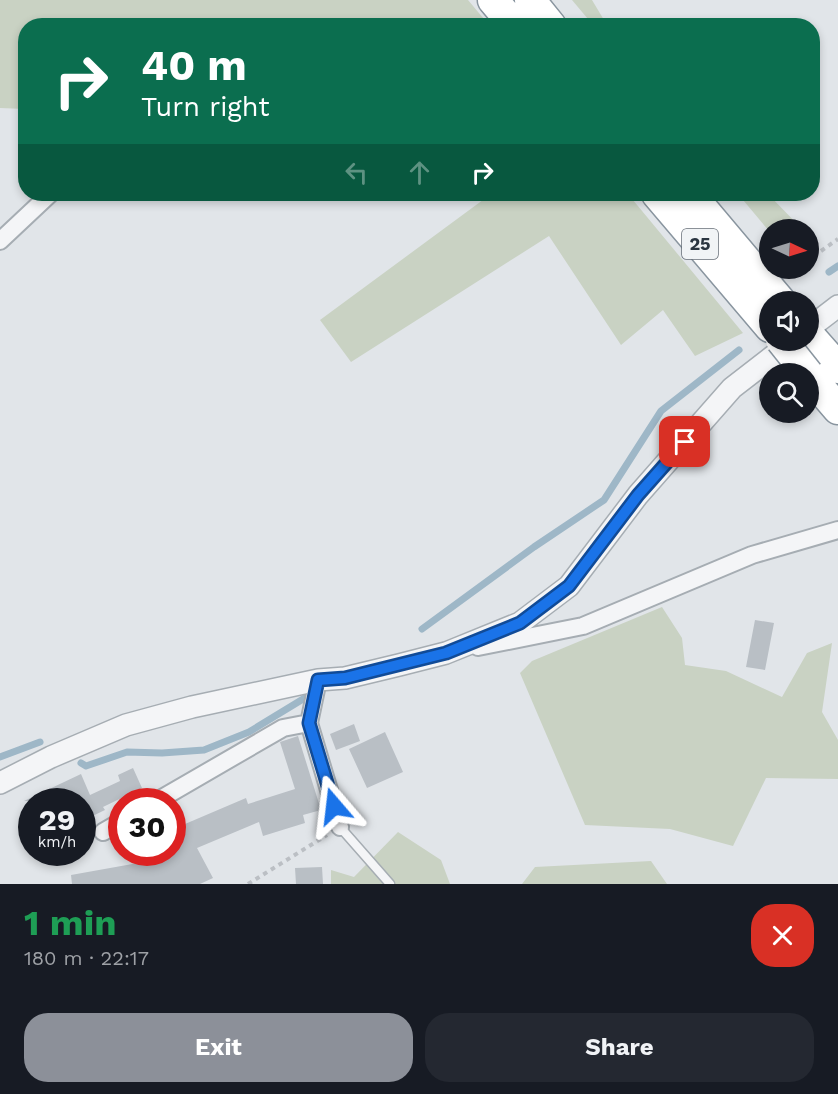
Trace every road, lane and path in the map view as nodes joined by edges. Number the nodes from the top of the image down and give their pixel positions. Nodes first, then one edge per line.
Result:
1 (494, 0) edge
2 (530, 0) edge
3 (509, 18) edge
4 (545, 18) edge
5 (43, 201) edge
6 (664, 201) edge
7 (695, 201) edge
8 (838, 240) edge
9 (0, 241) edge
10 (821, 251) dead end
11 (748, 282) junction
12 (763, 291) edge
13 (759, 304) edge
14 (838, 306) edge
15 (819, 321) edge
16 (819, 346) edge
17 (780, 351) edge
18 (790, 351) edge
19 (838, 368) edge
20 (838, 409) edge
21 (838, 530) edge
22 (446, 653) junction
23 (318, 680) junction
24 (309, 723) junction
25 (0, 783) edge
26 (179, 788) edge
27 (340, 827) junction
28 (108, 829) edge
29 (103, 832) dead end
30 (248, 884) edge
31 (390, 884) edge

1 - 3 highway
2 - 4 highway
5 - 9 street
6 - 11 highway, 25
7 - 11 highway, 25
8 - 10 path
11 - 12 highway, 25
11 - 13 highway, 25
14 - 15 street
16 - 19 highway
17 - 22 street
18 - 20 highway, bridge
21 - 22 street
22 - 23 street
23 - 24 street
23 - 25 street
24 - 26 street
24 - 27 street
27 - 30 path
27 - 31 lane
28 - 29 street

